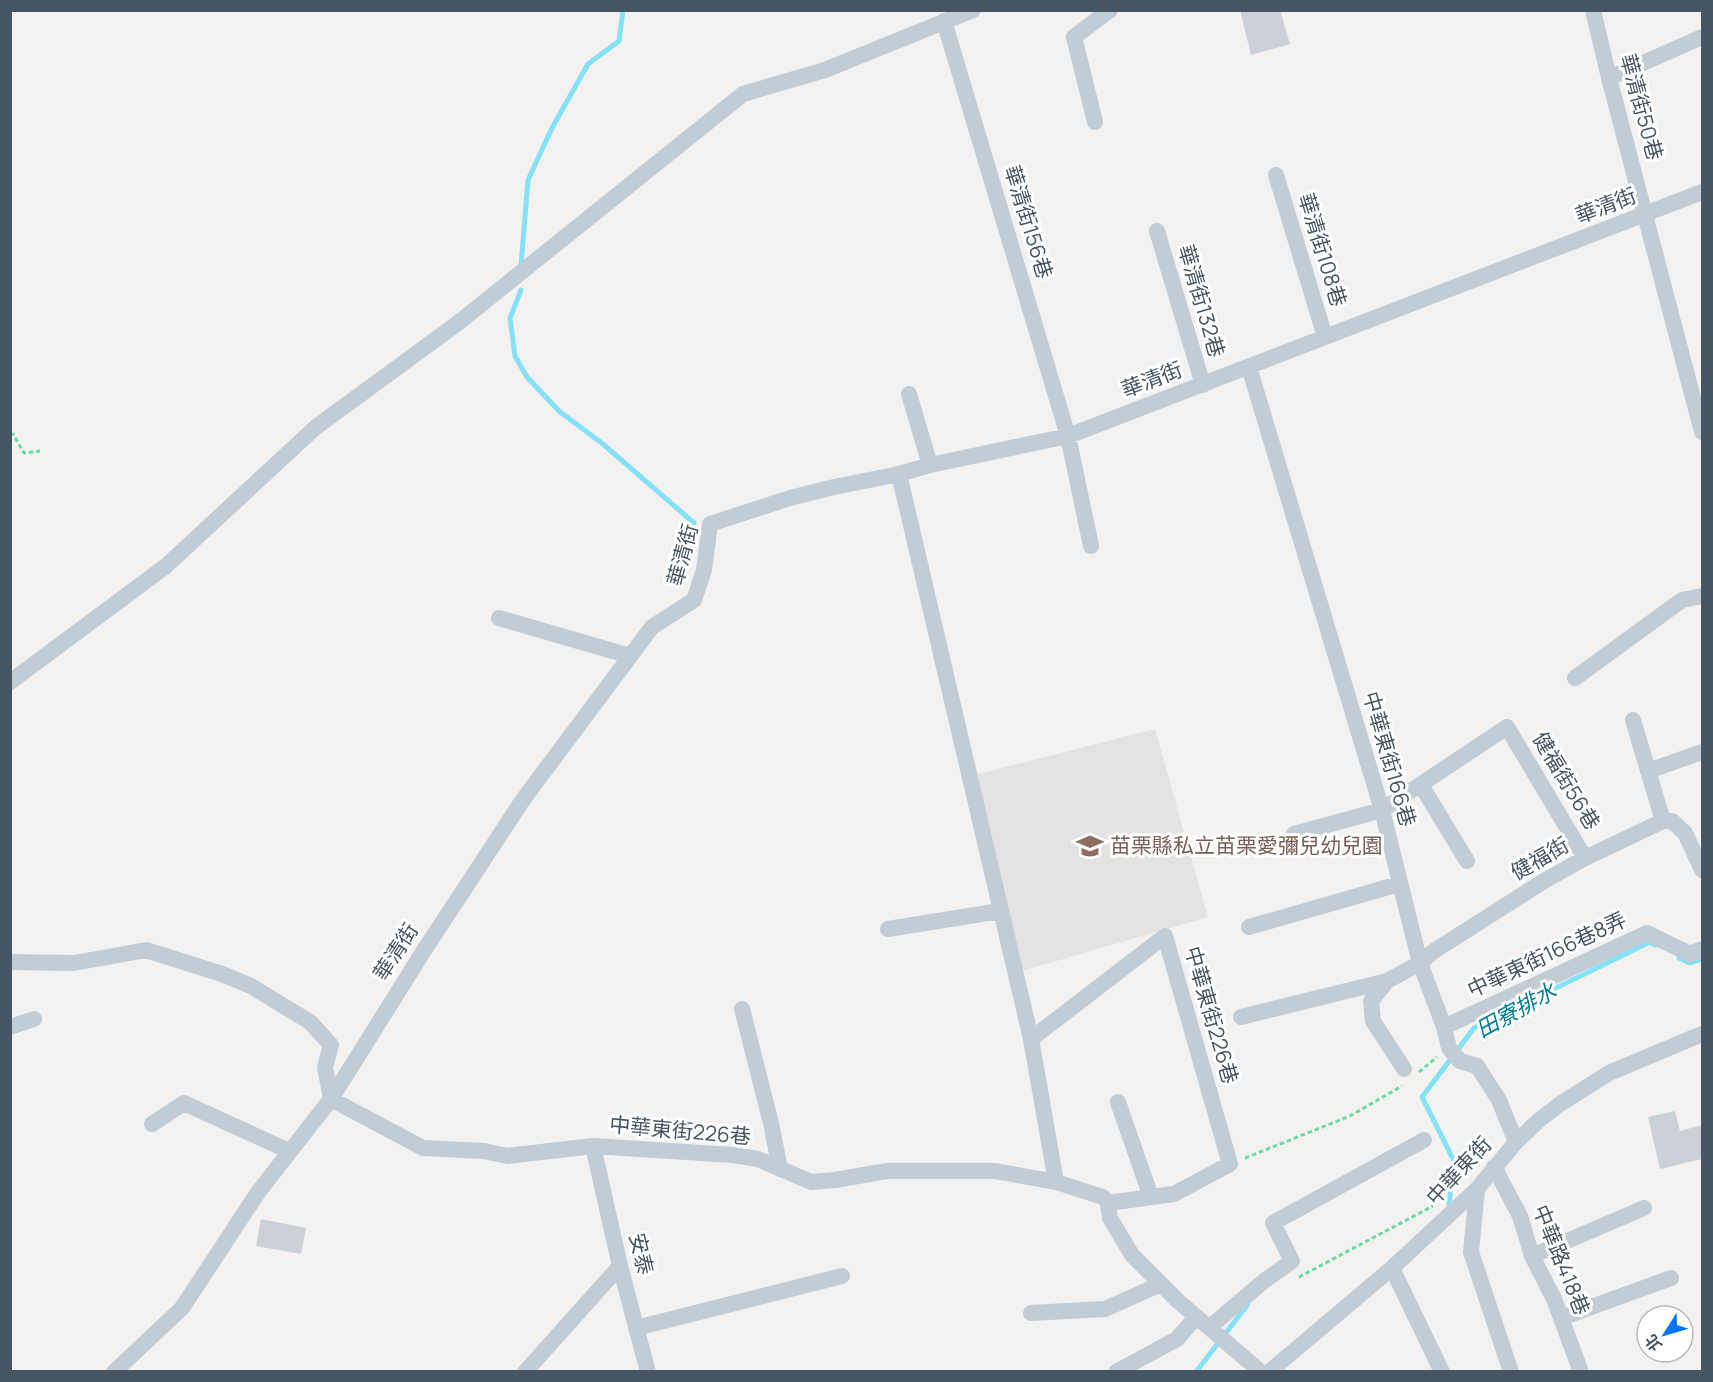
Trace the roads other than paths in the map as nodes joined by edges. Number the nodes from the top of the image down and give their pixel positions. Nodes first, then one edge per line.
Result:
1 (973, 10) edge
2 (1110, 10) edge
3 (1593, 10) edge
4 (944, 21) junction
5 (1702, 37) edge
6 (1609, 78) junction
7 (1095, 122) dead end
8 (1276, 175) dead end
9 (1702, 192) edge
10 (1646, 214) junction
11 (1157, 231) dead end
12 (1325, 338) junction
13 (1249, 367) junction
14 (1203, 385) junction
15 (909, 394) dead end
16 (1702, 432) edge
17 (1068, 436) junction
18 (930, 465) junction
19 (899, 474) junction
20 (1091, 546) dead end
21 (1702, 596) edge
22 (499, 618) dead end
23 (630, 656) junction
24 (1575, 678) dead end
25 (10, 682) edge
26 (1633, 720) dead end
27 (1702, 752) edge
28 (1648, 771) junction
29 (1421, 785) junction
30 (1382, 810) junction
31 (1663, 821) junction
32 (1294, 834) dead end
33 (1585, 858) junction
34 (1467, 861) dead end
35 (1702, 870) edge
36 (1399, 884) junction
37 (1000, 911) junction
38 (1249, 927) dead end
39 (888, 929) dead end
40 (1702, 949) edge
41 (10, 962) edge
42 (1420, 963) junction
43 (1388, 981) junction
44 (742, 1009) dead end
45 (1241, 1017) dead end
46 (34, 1019) dead end
47 (10, 1027) edge
48 (1444, 1027) junction
49 (1702, 1034) edge
50 (1031, 1039) junction
51 (1408, 1076) road end
52 (331, 1099) junction
53 (1118, 1102) dead end
54 (152, 1124) dead end
55 (1424, 1140) dead end
56 (1516, 1142) junction
57 (593, 1146) junction
58 (290, 1151) junction
59 (1494, 1167) junction
60 (780, 1169) junction
61 (1056, 1182) junction
62 (1477, 1190) junction
63 (1151, 1197) junction
64 (1108, 1203) junction
65 (1644, 1208) dead end
66 (1532, 1256) junction
67 (620, 1266) junction
68 (1392, 1268) junction
69 (842, 1276) dead end
70 (1671, 1278) dead end
71 (1161, 1284) junction
72 (1031, 1313) dead end
73 (1561, 1318) junction
74 (1207, 1325) junction
75 (636, 1328) junction
76 (114, 1371) edge
77 (525, 1371) edge
78 (648, 1371) edge
79 (1116, 1371) edge
80 (1261, 1371) edge
81 (1269, 1371) edge
82 (1442, 1371) edge
83 (1511, 1371) edge
84 (1581, 1371) edge

1 - 4 street
2 - 7 street
3 - 6 street, 華清街50巷
4 - 17 street, 華清街156巷
4 - 25 street
5 - 6 street
6 - 10 street, 華清街50巷
8 - 12 street, 華清街108巷
9 - 10 street, 華清街
10 - 12 street, 華清街
10 - 16 street, 華清街50巷
11 - 14 street, 華清街132巷
12 - 13 street, 華清街
13 - 14 street, 華清街
13 - 30 street, 中華東街166巷
14 - 17 street, 華清街
15 - 18 street
17 - 18 street, 華清街
17 - 20 street, 華清街156巷
18 - 19 street, 華清街
19 - 23 street, 華清街
19 - 37 street
21 - 24 street
22 - 23 street
23 - 52 street, 華清街
26 - 28 street
27 - 28 street
28 - 31 street
29 - 30 street
29 - 33 street, 健福街56巷
29 - 34 street
30 - 32 street
30 - 36 street, 中華東街166巷
31 - 33 street, 健福街
31 - 35 street
33 - 42 street, 健福街
36 - 38 street
36 - 42 street, 中華東街166巷
37 - 39 street
37 - 50 street
40 - 48 street, 中華東街166巷8弄
41 - 52 street
42 - 43 street, 健福街
42 - 48 street, 中華東街166巷
43 - 45 street, 健福街
43 - 51 street, 健福街
44 - 60 street
46 - 47 street
48 - 56 street, 中華東街166巷
49 - 56 street, 中華東街
50 - 61 street
50 - 63 street, 中華東街226巷
52 - 57 street, 中華東街226巷
52 - 58 street, 華清街
53 - 63 street
54 - 58 street
55 - 74 street
56 - 59 street, 中華東街
57 - 60 street, 中華東街226巷
57 - 67 street, 安泰
58 - 76 street, 華清街
59 - 62 street, 中華東街
59 - 66 street, 中華路418巷
60 - 61 street, 中華東街226巷
61 - 64 street, 中華東街226巷
62 - 68 street, 中華東街
62 - 83 street
63 - 64 street
64 - 71 street
65 - 66 street
66 - 73 street, 中華路418巷
67 - 75 street, 安泰
67 - 77 street
68 - 81 street, 中華東街
68 - 82 street
69 - 75 street
70 - 73 street
71 - 72 street
71 - 74 street
73 - 84 street, 中華路418巷
74 - 79 street
74 - 80 street
75 - 78 street, 安泰

